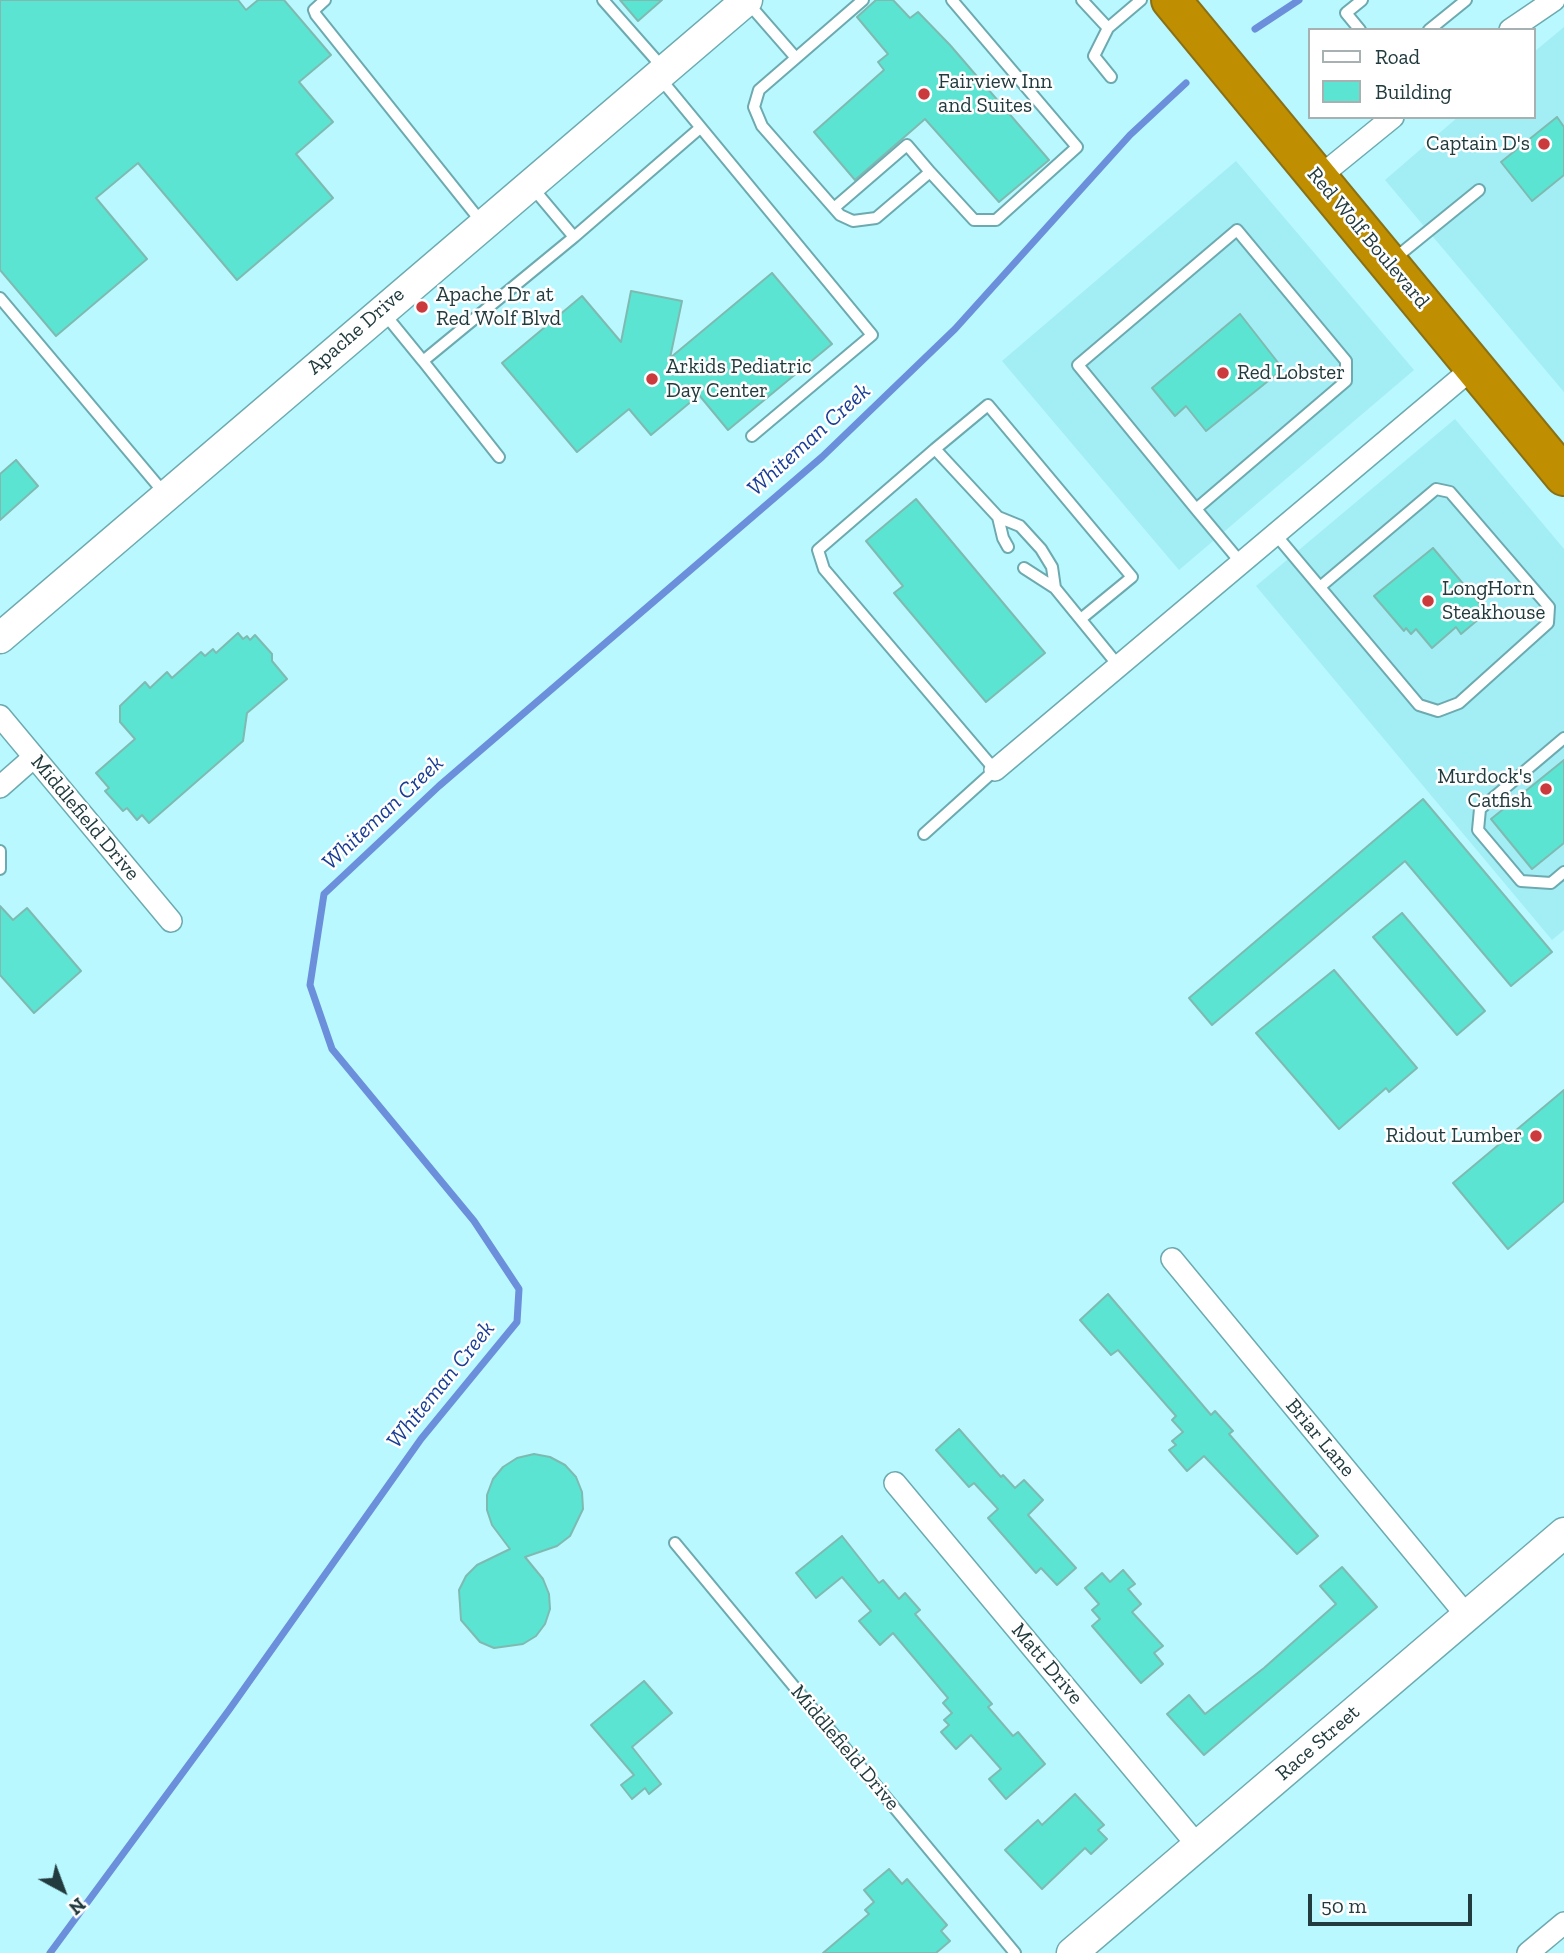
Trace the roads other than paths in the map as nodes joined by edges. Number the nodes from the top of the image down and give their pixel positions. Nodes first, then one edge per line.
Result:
1 (324, 0) edge
2 (603, 0) edge
3 (747, 0) edge
4 (863, 0) edge
5 (953, 0) edge
6 (1082, 0) edge
7 (1141, 0) edge
8 (1171, 0) edge
9 (1362, 0) edge
10 (1466, 0) edge
11 (1554, 0) edge
12 (1108, 27) junction
13 (1358, 28) edge
14 (1431, 28) edge
15 (1513, 28) edge
16 (796, 58) junction
17 (663, 74) junction
18 (1111, 77) dead end
19 (1391, 119) edge
20 (700, 128) junction
21 (930, 172) junction
22 (1318, 178) junction
23 (530, 184) junction
24 (1479, 190) dead end
25 (834, 208) junction
26 (483, 224) junction
27 (573, 237) junction
28 (1389, 263) junction
29 (0, 298) edge
30 (381, 310) junction
31 (423, 361) junction
32 (1474, 367) junction
33 (752, 436) dead end
34 (935, 449) junction
35 (499, 457) dead end
36 (1560, 465) edge
37 (167, 496) junction
38 (1196, 509) junction
39 (998, 517) junction
40 (1276, 535) junction
41 (1009, 547) dead end
42 (1242, 564) junction
43 (1024, 568) dead end
44 (1320, 587) junction
45 (1055, 588) junction
46 (1082, 618) junction
47 (0, 638) edge
48 (1117, 664) junction
49 (0, 716) edge
50 (1564, 737) edge
51 (34, 757) junction
52 (995, 770) junction
53 (0, 787) edge
54 (924, 834) dead end
55 (0, 851) edge
56 (0, 869) edge
57 (1564, 872) edge
58 (171, 921) dead end
59 (1172, 1259) dead end
60 (895, 1483) dead end
61 (1564, 1533) edge
62 (675, 1543) dead end
63 (1467, 1616) junction
64 (1198, 1846) junction
65 (1564, 1923) edge
66 (1015, 1953) edge
67 (1072, 1953) edge
68 (1528, 1953) edge

1 - 26 lane
2 - 17 lane
3 - 16 lane
3 - 17 street, Apache Drive
4 - 16 lane
5 - 21 lane
6 - 12 lane
7 - 12 lane
8 - 22 highway, Red Wolf Boulevard
9 - 13 lane
10 - 14 lane
11 - 15 street
12 - 18 lane
16 - 25 lane
17 - 20 lane
17 - 23 street, Apache Drive
19 - 22 street
20 - 27 lane
20 - 33 lane
21 - 25 lane
21 - 25 lane
22 - 28 highway, Red Wolf Boulevard
23 - 26 street, Apache Drive
23 - 27 lane
24 - 28 lane
26 - 30 street, Apache Drive
27 - 31 lane
28 - 32 highway, Red Wolf Boulevard
29 - 37 lane
30 - 31 lane
30 - 37 street, Apache Drive
31 - 35 lane
32 - 36 highway, Red Wolf Boulevard
32 - 40 street
34 - 39 lane
34 - 46 lane
34 - 52 lane
37 - 47 street, Apache Drive
38 - 38 lane
38 - 42 lane
39 - 41 lane
39 - 45 lane
40 - 42 street
40 - 44 lane
42 - 48 street
43 - 45 lane
44 - 44 lane
45 - 46 lane
46 - 48 lane
48 - 52 street
49 - 51 street, Middlefield Drive
50 - 57 lane
51 - 53 street
51 - 58 street, Middlefield Drive
52 - 54 lane
55 - 56 lane
59 - 63 street, Briar Lane
60 - 64 street, Matt Drive
61 - 63 street, Race Street
62 - 66 lane, Middlefield Drive
63 - 64 street, Race Street
64 - 67 street, Race Street
65 - 68 street

